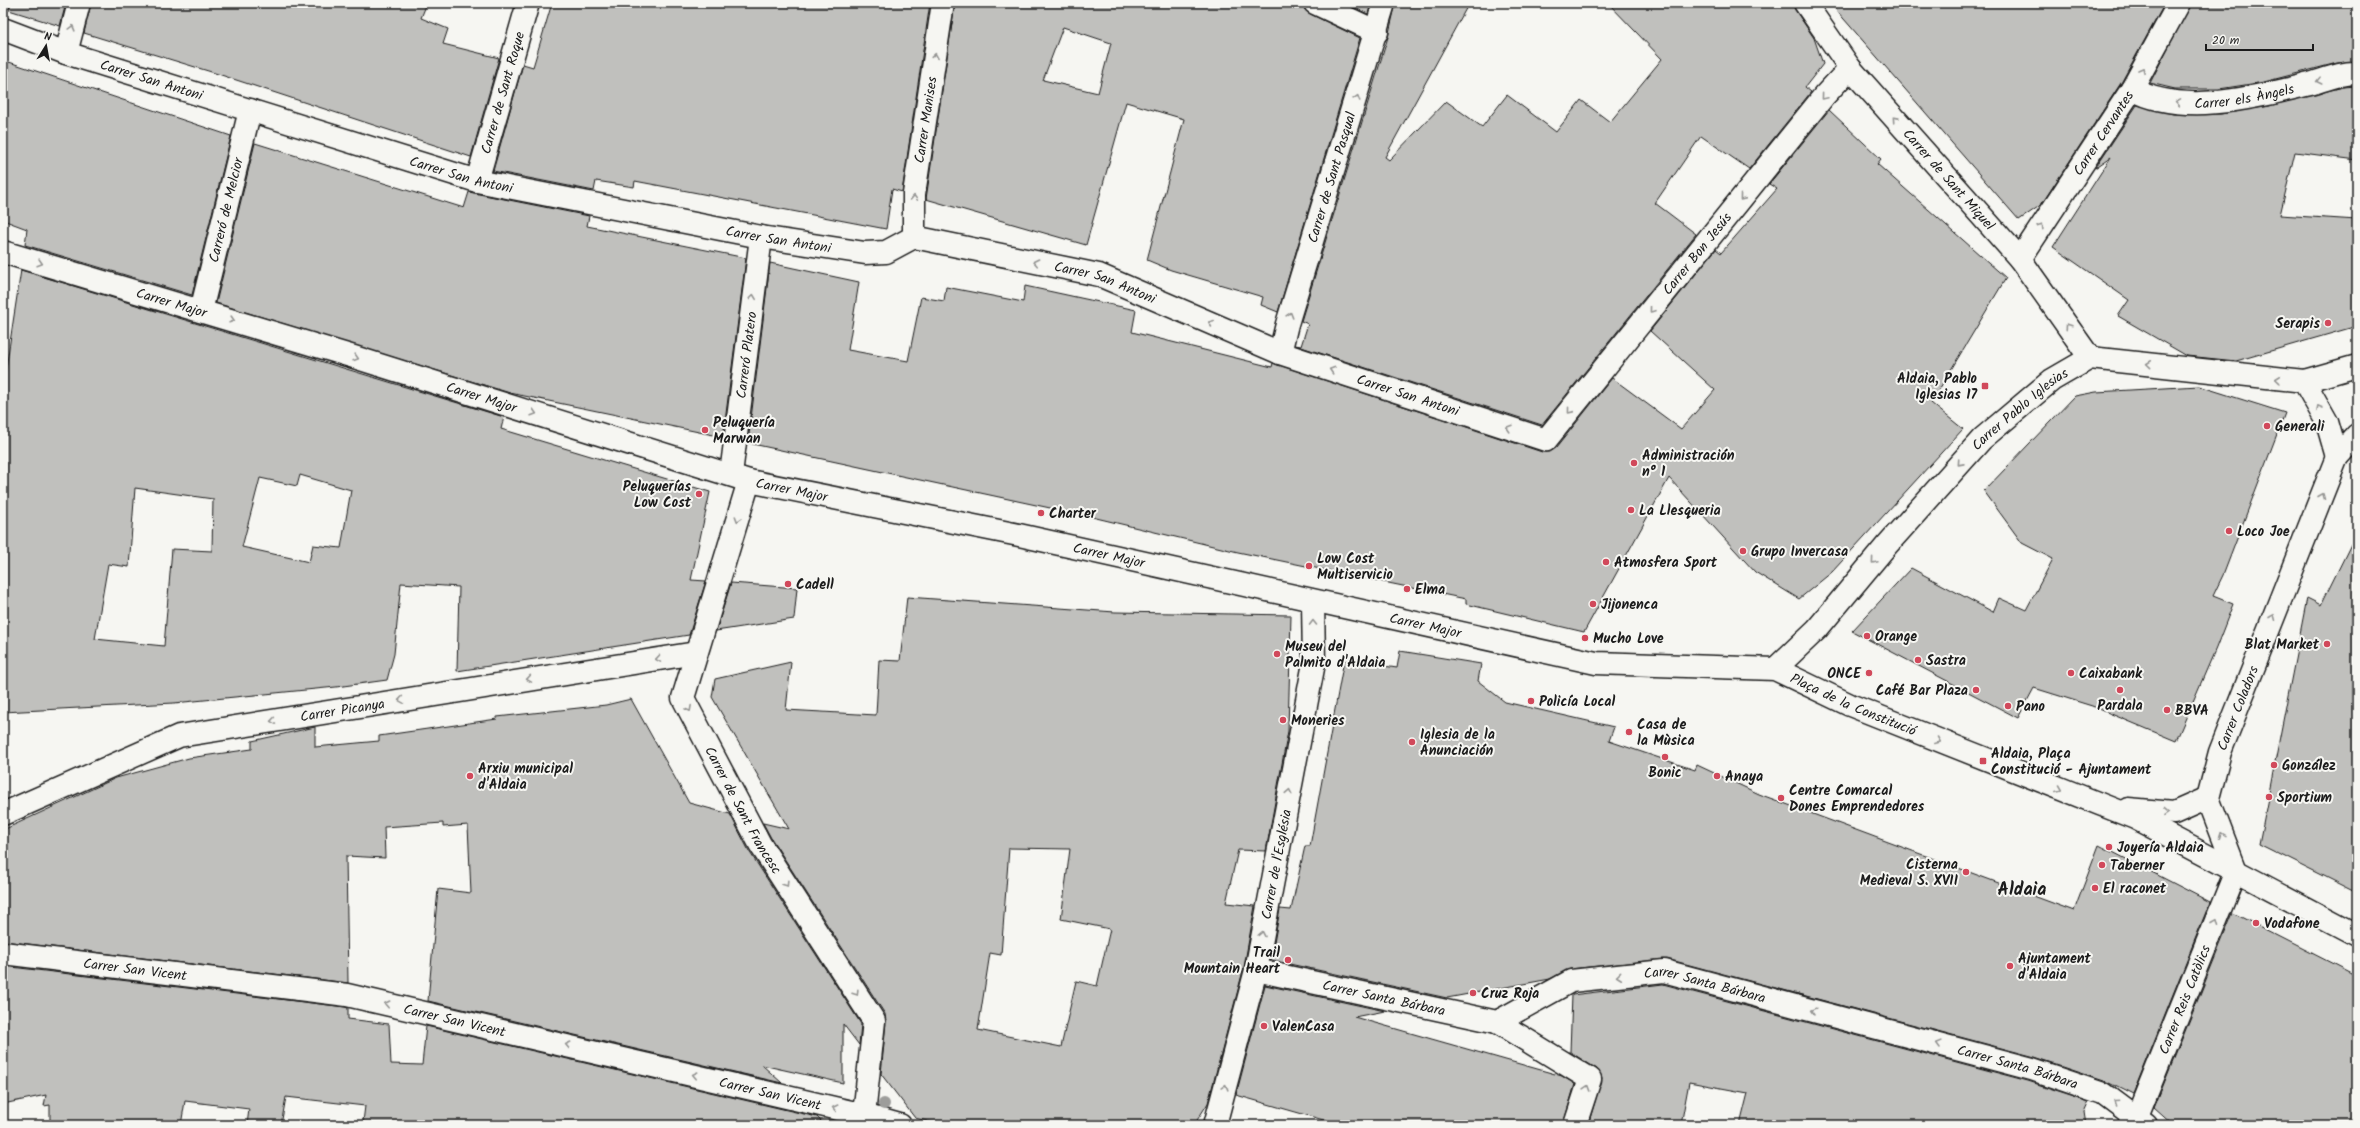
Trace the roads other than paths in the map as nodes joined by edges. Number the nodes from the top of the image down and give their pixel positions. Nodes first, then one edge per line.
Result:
1 (79, 3) edge
2 (528, 3) edge
3 (943, 3) edge
4 (1315, 3) edge
5 (1384, 3) edge
6 (1805, 3) edge
7 (2179, 3) edge
8 (3, 29) edge
9 (1377, 32) junction
10 (66, 53) junction
11 (1850, 68) junction
12 (2357, 73) edge
13 (2132, 89) junction
14 (250, 110) junction
15 (477, 181) junction
16 (761, 237) junction
17 (914, 237) junction
18 (3, 252) edge
19 (2020, 259) junction
20 (201, 311) junction
21 (1280, 353) junction
22 (2090, 358) junction
23 (2357, 366) edge
24 (2304, 381) junction
25 (2357, 435) edge
26 (1546, 440) joint
27 (2337, 457) junction
28 (740, 478) junction
29 (1313, 600) junction
30 (696, 653) junction
31 (1596, 664) joint
32 (1775, 668) junction
33 (2208, 798) junction
34 (2100, 805) junction
35 (3, 814) edge
36 (2236, 871) junction
37 (2357, 935) edge
38 (3, 953) edge
39 (1256, 970) junction
40 (1497, 1022) junction
41 (864, 1120) edge
42 (2137, 1122) edge
43 (900, 1125) edge
44 (1215, 1125) edge
45 (1575, 1125) edge

10 -> 1 street
2 - 15 street, Carrer de Sant Roque
17 -> 3 street, Carrer Manises
4 - 9 street
5 - 9 street, Carrer de Sant Pasqual
6 - 11 street, Carrer de Sant Miquel
13 -> 7 street, Carrer Cervantes
8 - 10 street, Carrer San Antoni
21 -> 9 street, Carrer de Sant Pasqual
10 - 14 street, Carrer San Antoni
19 -> 11 street, Carrer de Sant Miquel
11 -> 26 street, Carrer Bon Jesús
12 -> 13 street, Carrer els Àngels
19 -> 13 street, Carrer Cervantes
14 - 15 street, Carrer San Antoni
14 - 20 street, Carreró de Melcior
15 - 16 street, Carrer San Antoni
16 - 17 street, Carrer San Antoni
28 -> 16 street, Carreró Platero
21 -> 17 street, Carrer San Antoni
18 -> 20 street, Carrer Major
22 -> 19 street, Carrer de Sant Miquel
20 -> 28 street, Carrer Major
26 -> 21 street, Carrer San Antoni
24 -> 22 street
22 -> 32 street, Carrer Pablo Iglesias
23 - 24 street
27 -> 24 street
25 - 27 street, Carrer Coladors
33 -> 27 street, Carrer Coladors
28 - 29 street, Carrer Major
28 -> 30 street, Carrer de Sant Francesc
29 - 31 street, Carrer Major
39 -> 29 street, Carrer de l'Església
30 -> 35 street, Carrer Picanya
30 -> 41 street, Carrer de Sant Francesc
31 - 32 street, Plaça de la Constitució
32 -> 34 street, Plaça de la Constitució
34 -> 33 street, Plaça de la Constitució
36 -> 33 street
34 - 36 street, Plaça de la Constitució
36 - 37 street, Plaça de la Constitució
42 -> 36 street, Carrer Reis Catòlics
41 -> 38 street, Carrer San Vicent
39 - 40 street, Carrer Santa Bárbara
44 -> 39 street, Carrer de l'Església
42 -> 40 street, Carrer Santa Bárbara
45 -> 40 street
41 - 43 street, Carrer San Vicent

